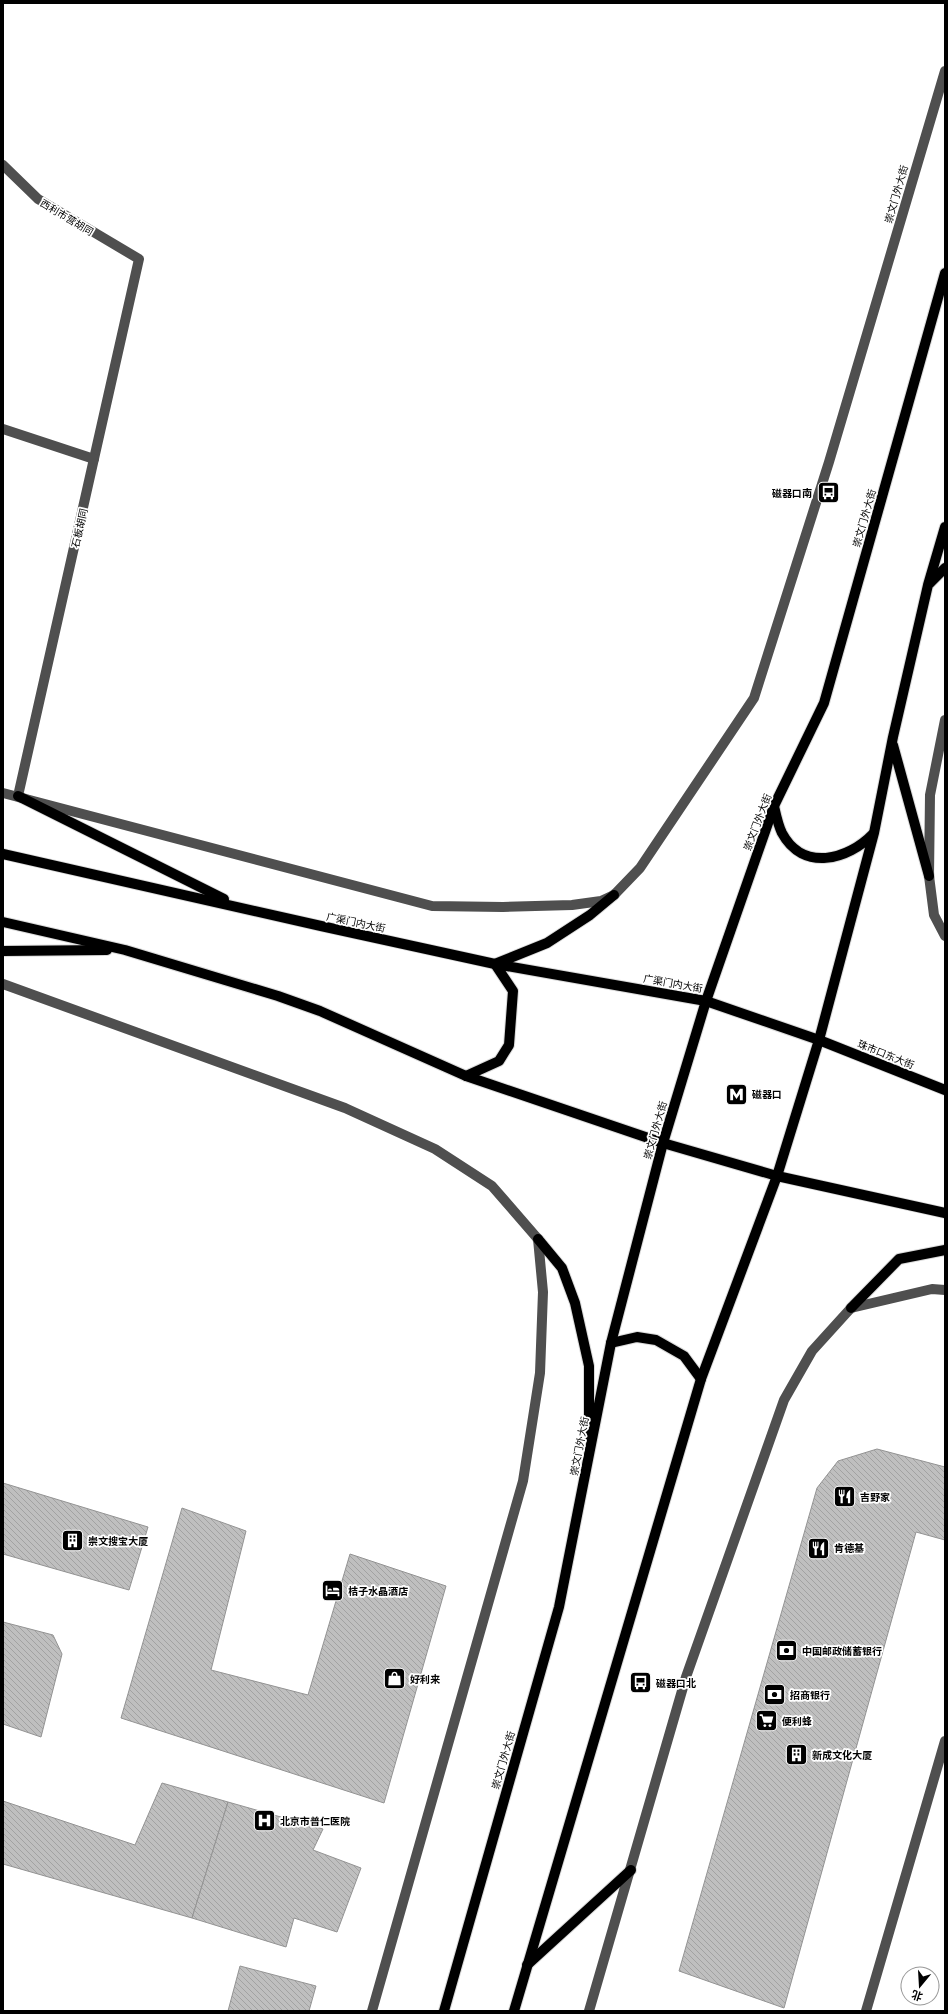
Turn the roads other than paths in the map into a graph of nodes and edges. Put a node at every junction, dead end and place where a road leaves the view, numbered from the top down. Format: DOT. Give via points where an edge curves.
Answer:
graph roads {
  1 [pos="945,71"];
  2 [pos="3,165"];
  3 [pos="139,259"];
  4 [pos="945,273"];
  5 [pos="3,429"];
  6 [pos="94,459"];
  7 [pos="945,527"];
  8 [pos="945,568"];
  9 [pos="928,585"];
  10 [pos="945,720"];
  11 [pos="893,742"];
  12 [pos="3,793"];
  13 [pos="18,796"];
  14 [pos="774,806"];
  15 [pos="874,833"];
  16 [pos="3,854"];
  17 [pos="929,876"];
  18 [pos="614,895"];
  19 [pos="238,907"];
  20 [pos="3,922"];
  21 [pos="945,936"];
  22 [pos="125,950"];
  23 [pos="3,951"];
  24 [pos="495,964"];
  25 [pos="3,984"];
  26 [pos="706,1001"];
  27 [pos="819,1040"];
  28 [pos="466,1076"];
  29 [pos="945,1090"];
  30 [pos="663,1143"];
  31 [pos="777,1176"];
  32 [pos="945,1212"];
  33 [pos="538,1239"];
  34 [pos="945,1250"];
  35 [pos="945,1290"];
  36 [pos="851,1308"];
  37 [pos="611,1343"];
  38 [pos="701,1379"];
  39 [pos="589,1458"];
  40 [pos="945,1741"];
  41 [pos="631,1870"];
  42 [pos="527,1965"];
  43 [pos="372,2011"];
  44 [pos="444,2011"];
  45 [pos="514,2011"];
  46 [pos="589,2011"];
  47 [pos="866,2011"];
  1 -- 18 [label="street, 崇文门外大街" via="829,462 754,698 640,868"];
  2 -- 3 [label="street, 西利市营胡同" via="38,199"];
  3 -- 6 [label="street, 石板胡同"];
  4 -- 14 [label="main road, 崇文门外大街" via="824,703"];
  5 -- 6 [label="street"];
  6 -- 13 [label="street, 石板胡同"];
  7 -- 9 [label="main road"];
  8 -- 9 [label="main road"];
  9 -- 11 [label="main road"];
  10 -- 17 [label="street" via="930,794"];
  11 -- 15 [label="main road"];
  11 -- 17 [label="main road"];
  12 -- 13 [label="street"];
  13 -- 18 [label="street" via="432,906 572,905 601,901"];
  13 -- 19 [label="main road"];
  14 -- 15 [label="main road" via="782,833 796,850 807,856 835,857 849,853"];
  14 -- 26 [label="main road, 崇文门外大街"];
  15 -- 27 [label="main road"];
  16 -- 19 [label="main road, 广渠门内大街"];
  17 -- 21 [label="street" via="934,915"];
  18 -- 24 [label="main road" via="590,915 547,943"];
  19 -- 24 [label="main road, 广渠门内大街"];
  20 -- 22 [label="main road"];
  22 -- 23 [label="main road"];
  22 -- 28 [label="main road" via="320,1010"];
  24 -- 26 [label="main road, 广渠门内大街"];
  24 -- 28 [label="main road" via="513,991 509,1045 499,1061"];
  25 -- 33 [label="street" via="345,1108 434,1149 492,1186"];
  26 -- 27 [label="main road, 广渠门内大街"];
  26 -- 30 [label="main road, 崇文门外大街"];
  27 -- 29 [label="main road, 珠市口东大街"];
  27 -- 31 [label="main road"];
  28 -- 30 [label="main road"];
  30 -- 31 [label="main road"];
  30 -- 37 [label="main road, 崇文门外大街"];
  31 -- 32 [label="main road"];
  31 -- 38 [label="main road"];
  33 -- 39 [label="main road" via="562,1268 575,1303 589,1366"];
  33 -- 43 [label="street" via="543,1292 540,1373 523,1481"];
  34 -- 36 [label="main road" via="899,1259"];
  35 -- 36 [label="street" via="932,1289"];
  36 -- 41 [label="street" via="812,1351 784,1400 686,1677"];
  37 -- 38 [label="main road" via="637,1337 656,1340 684,1356"];
  37 -- 39 [label="main road, 崇文门外大街"];
  38 -- 42 [label="main road"];
  39 -- 44 [label="main road, 崇文门外大街" via="559,1607"];
  40 -- 47 [label="street"];
  41 -- 42 [label="main road"];
  41 -- 46 [label="street"];
  42 -- 45 [label="main road"];
}
